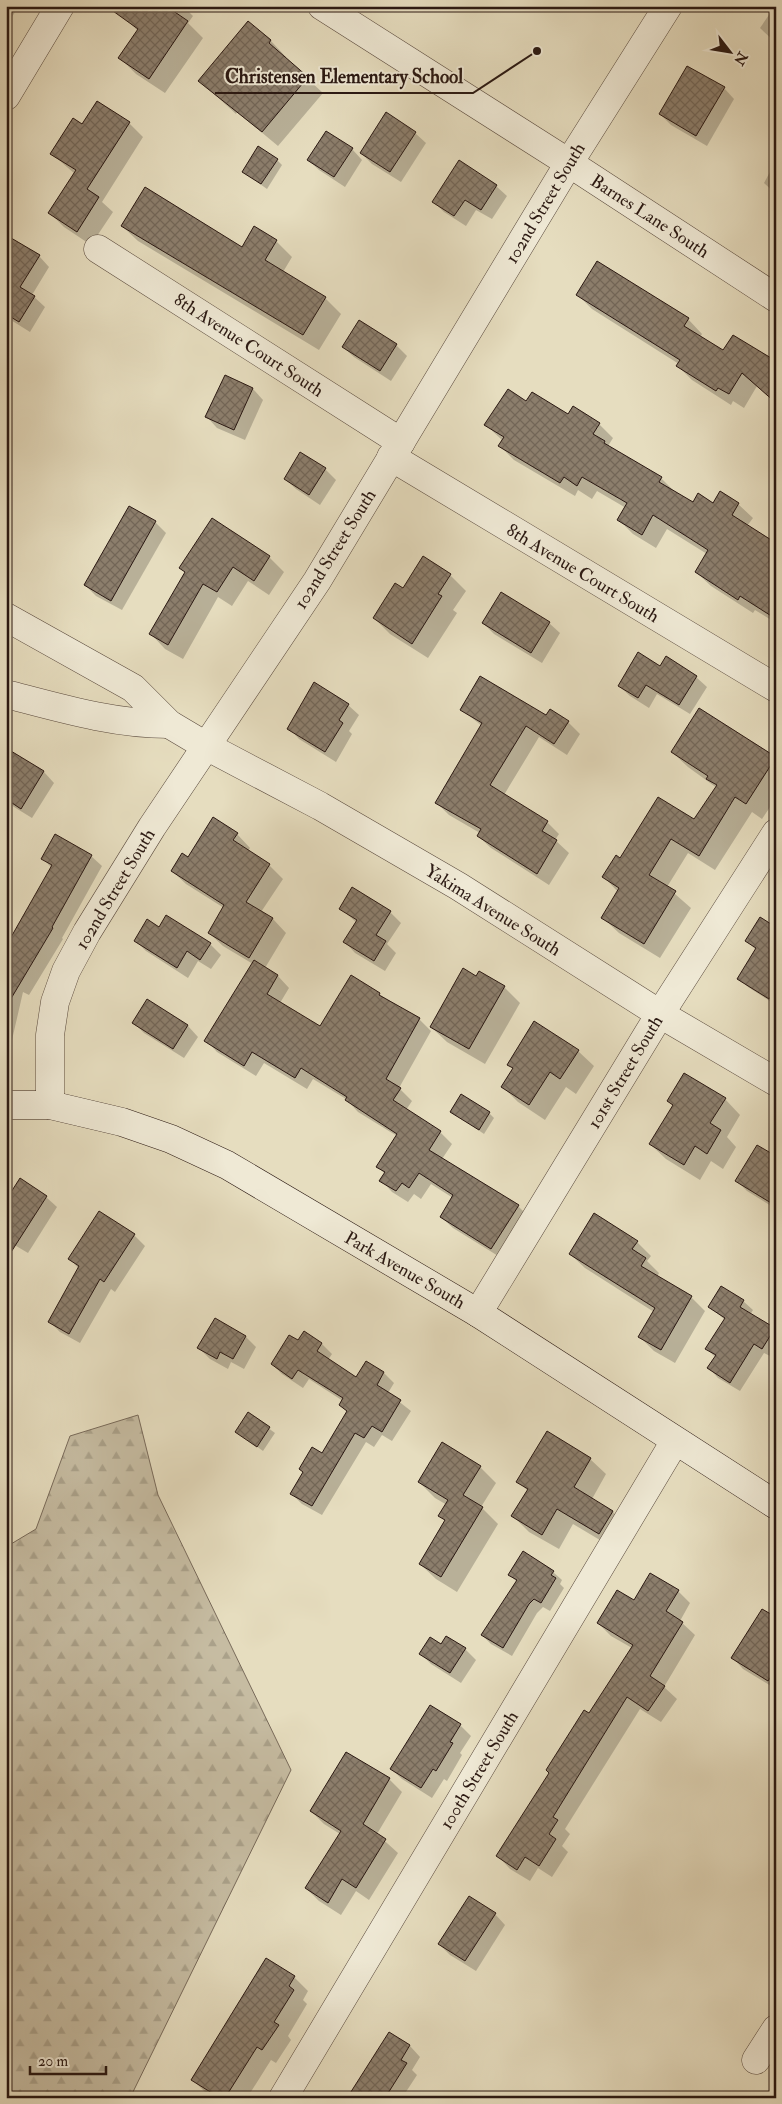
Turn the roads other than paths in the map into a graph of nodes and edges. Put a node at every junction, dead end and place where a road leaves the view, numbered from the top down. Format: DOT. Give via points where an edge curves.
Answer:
graph roads {
  1 [pos="60,6"];
  2 [pos="322,6"];
  3 [pos="668,6"];
  4 [pos="6,96"];
  5 [pos="569,163"];
  6 [pos="98,249"];
  7 [pos="776,298"];
  8 [pos="396,450"];
  9 [pos="6,618"];
  10 [pos="776,688"];
  11 [pos="6,694"];
  12 [pos="169,724"];
  13 [pos="206,746"];
  14 [pos="776,833"];
  15 [pos="660,1014"];
  16 [pos="776,1082"];
  17 [pos="6,1105"];
  18 [pos="50,1105"];
  19 [pos="478,1313"];
  20 [pos="675,1442"];
  21 [pos="776,1504"];
  22 [pos="776,2029"];
  23 [pos="756,2060"];
  24 [pos="283,2098"];
  1 -- 4 [label="street"];
  2 -- 5 [label="street, Barnes Lane South"];
  3 -- 5 [label="street, 102nd Street South"];
  5 -- 7 [label="street, Barnes Lane South"];
  5 -- 8 [label="street, 102nd Street South"];
  6 -- 8 [label="street, 8th Avenue Court South"];
  8 -- 10 [label="street, 8th Avenue Court South"];
  8 -- 13 [label="street, 102nd Street South" via="317,581"];
  9 -- 12 [label="street" via="133,688"];
  11 -- 12 [label="street" via="120,721"];
  12 -- 13 [label="street, Yakima Avenue South"];
  13 -- 15 [label="street, Yakima Avenue South" via="320,806 458,886"];
  13 -- 18 [label="street, 102nd Street South" via="118,879 66,971 54,1002 50,1035"];
  14 -- 15 [label="street, 101st Street South"];
  15 -- 16 [label="street, Yakima Avenue South"];
  15 -- 19 [label="street, 101st Street South"];
  17 -- 18 [label="street, Park Avenue South"];
  18 -- 19 [label="street, Park Avenue South" via="122,1122 194,1148"];
  19 -- 20 [label="street, Park Avenue South"];
  20 -- 21 [label="street, Park Avenue South"];
  20 -- 24 [label="street, 100th Street South"];
  22 -- 23 [label="street"];
}
